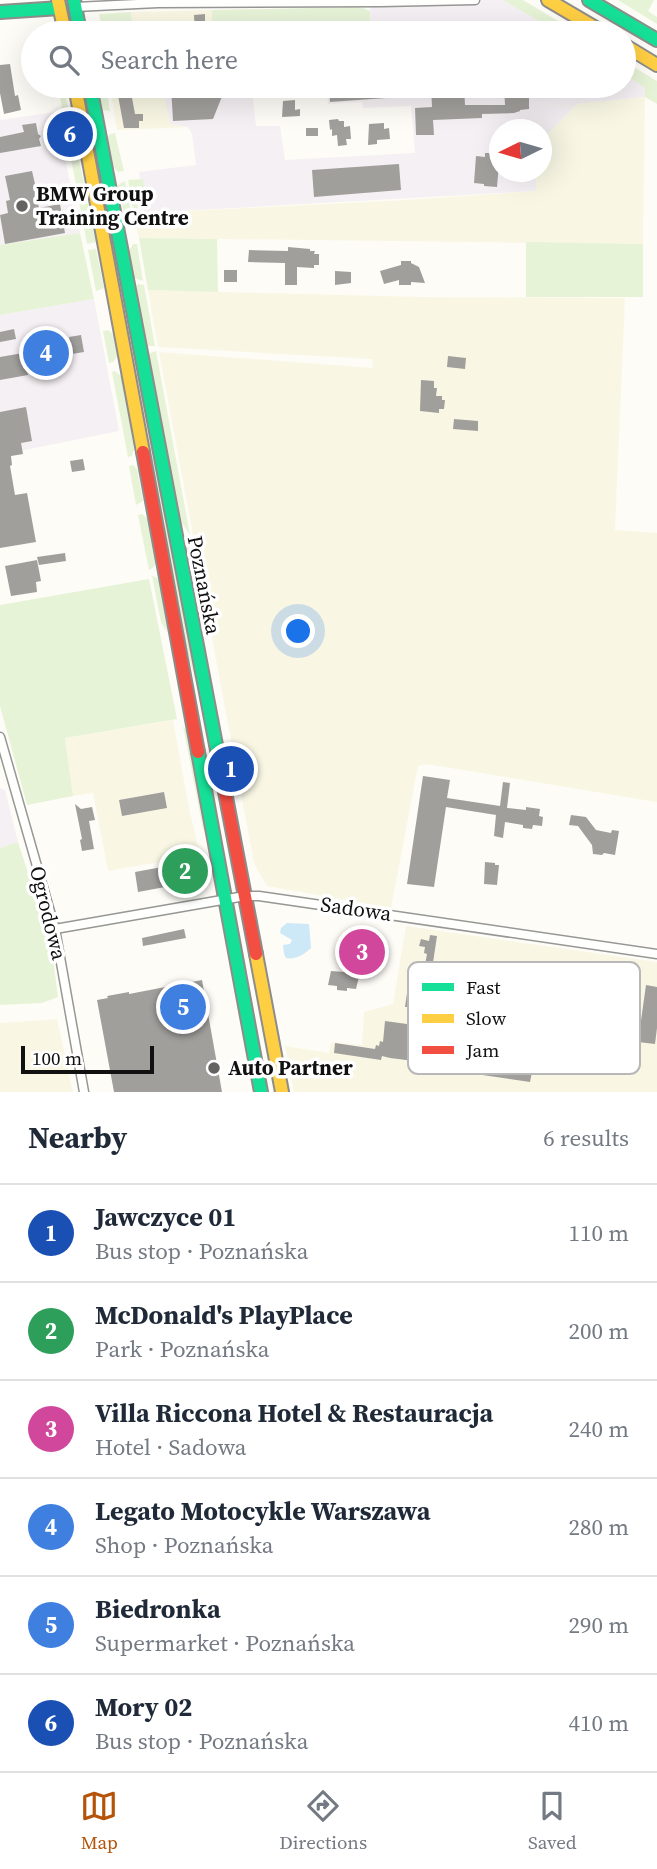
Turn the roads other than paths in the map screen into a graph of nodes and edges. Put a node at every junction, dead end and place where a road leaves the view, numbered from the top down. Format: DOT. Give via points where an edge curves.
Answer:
graph roads {
  1 [pos="475,0"];
  2 [pos="548,0"];
  3 [pos="589,0"];
  4 [pos="281,1"];
  5 [pos="59,4"];
  6 [pos="75,4"];
  7 [pos="0,12"];
  8 [pos="584,21"];
  9 [pos="625,21"];
  10 [pos="636,28"];
  11 [pos="657,40"];
  12 [pos="636,52"];
  13 [pos="657,65"];
  14 [pos="77,98"];
  15 [pos="92,98"];
  16 [pos="0,737"];
  17 [pos="10,776"];
  18 [pos="0,777"];
  19 [pos="245,896"];
  20 [pos="225,900"];
  21 [pos="55,929"];
  22 [pos="657,954"];
  23 [pos="84,1092"];
  24 [pos="261,1092"];
  25 [pos="282,1092"];
  1 -- 4 [label="street"];
  2 -- 8 [label="main road"];
  3 -- 9 [label="main road"];
  4 -- 6 [label="street"];
  5 -- 7 [label="main road"];
  10 -- 11 [label="main road"];
  12 -- 13 [label="main road"];
  14 -- 20 [label="main road, Poznańska"];
  15 -- 19 [label="main road, Poznańska"];
  16 -- 17 [label="street, Ogrodowa"];
  17 -- 18 [label="street"];
  17 -- 21 [label="street, Ogrodowa"];
  19 -- 20 [label="street, Sadowa"];
  19 -- 22 [label="street, Sadowa"];
  19 -- 25 [label="main road, Poznańska"];
  20 -- 21 [label="street, Sadowa"];
  20 -- 24 [label="main road, Poznańska"];
  21 -- 23 [label="street, Ogrodowa"];
}
